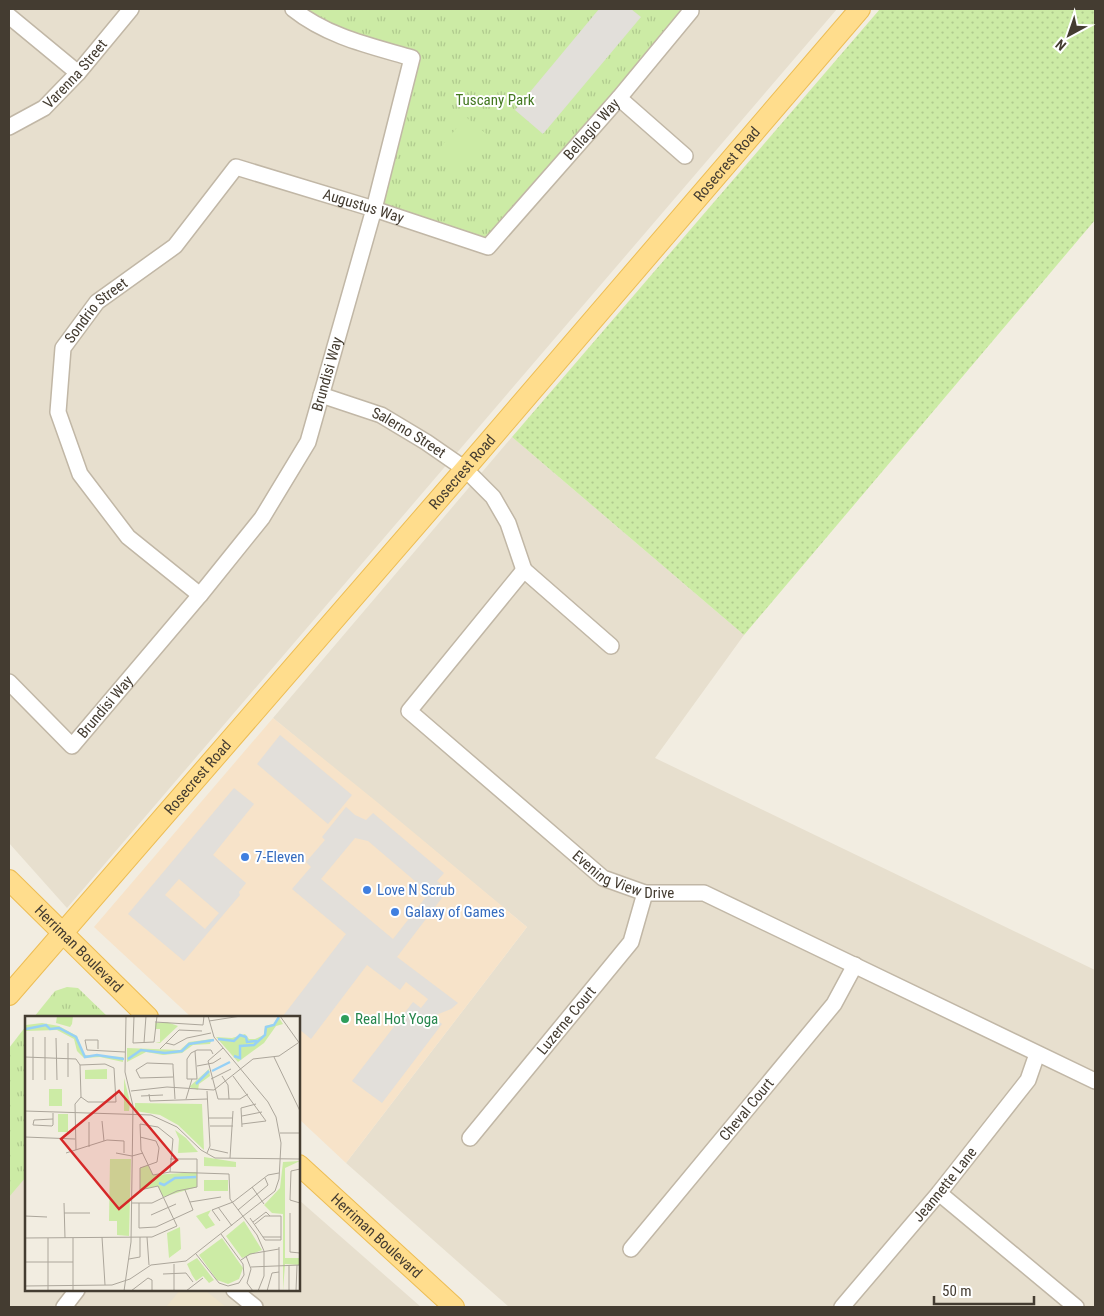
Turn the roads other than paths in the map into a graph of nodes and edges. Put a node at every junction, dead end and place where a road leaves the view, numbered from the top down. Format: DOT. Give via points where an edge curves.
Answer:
graph roads {
  1 [pos="131,9"];
  2 [pos="293,9"];
  3 [pos="689,9"];
  4 [pos="860,9"];
  5 [pos="9,16"];
  6 [pos="78,73"];
  7 [pos="619,98"];
  8 [pos="9,127"];
  9 [pos="685,156"];
  10 [pos="236,167"];
  11 [pos="374,209"];
  12 [pos="488,247"];
  13 [pos="321,395"];
  14 [pos="466,469"];
  15 [pos="524,570"];
  16 [pos="200,595"];
  17 [pos="611,646"];
  18 [pos="9,682"];
  19 [pos="9,880"];
  20 [pos="646,893"];
  21 [pos="62,932"];
  22 [pos="855,965"];
  23 [pos="9,995"];
  24 [pos="147,1016"];
  25 [pos="1037,1054"];
  26 [pos="1095,1081"];
  27 [pos="470,1138"];
  28 [pos="300,1166"];
  29 [pos="939,1193"];
  30 [pos="631,1249"];
  31 [pos="76,1291"];
  32 [pos="235,1291"];
  33 [pos="64,1307"];
  34 [pos="255,1307"];
  35 [pos="454,1307"];
  36 [pos="842,1307"];
  37 [pos="1076,1307"];
  1 -- 6 [label="street, Varenna Street"];
  2 -- 11 [label="street, Brundisi Way" via="340,37 412,58"];
  3 -- 7 [label="street, Bellagio Way" via="691,11"];
  4 -- 14 [label="main road, Rosecrest Road"];
  5 -- 6 [label="street"];
  6 -- 8 [label="street, Varenna Street" via="44,108"];
  7 -- 9 [label="street"];
  7 -- 12 [label="street, Bellagio Way"];
  10 -- 11 [label="street, Augustus Way"];
  10 -- 16 [label="street, Sondrio Street" via="175,246 97,302 63,348 62,357 58,412 80,474 128,537"];
  11 -- 12 [label="street, Augustus Way"];
  11 -- 13 [label="street, Brundisi Way"];
  13 -- 14 [label="street, Salerno Street" via="380,415"];
  13 -- 16 [label="street, Brundisi Way" via="308,442 262,518"];
  14 -- 15 [label="street, Salerno Street" via="493,497 508,523"];
  14 -- 21 [label="main road, Rosecrest Road"];
  15 -- 17 [label="street"];
  15 -- 20 [label="street, Evening View Drive" via="409,711 603,878"];
  16 -- 18 [label="street, Brundisi Way" via="72,746"];
  19 -- 21 [label="main road, Herriman Boulevard"];
  20 -- 22 [label="street, Evening View Drive" via="704,893"];
  20 -- 27 [label="street, Luzerne Court" via="630,942"];
  21 -- 23 [label="main road, Rosecrest Road"];
  21 -- 24 [label="main road, Herriman Boulevard"];
  22 -- 25 [label="street, Evening View Drive"];
  22 -- 30 [label="street, Cheval Court" via="834,1004"];
  25 -- 26 [label="street, Evening View Drive"];
  25 -- 29 [label="street, Jeannette Lane" via="1028,1080"];
  28 -- 35 [label="main road, Herriman Boulevard"];
  29 -- 36 [label="street, Jeannette Lane"];
  29 -- 37 [label="street"];
  31 -- 33 [label="street"];
  32 -- 34 [label="street"];
}
